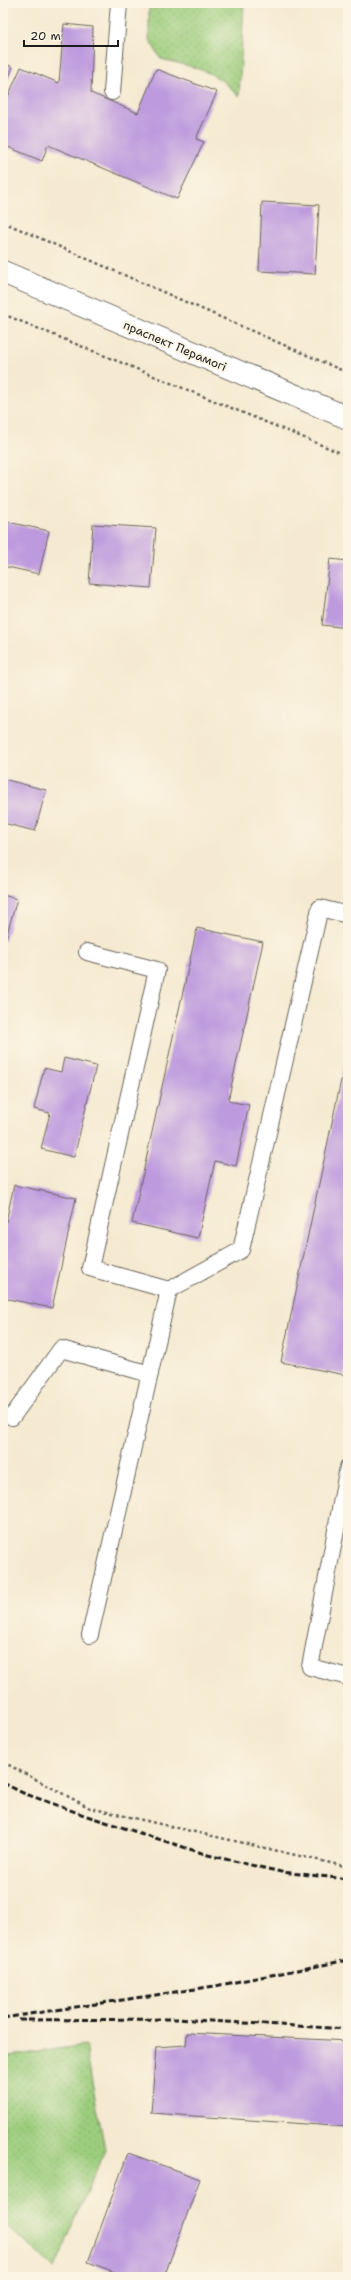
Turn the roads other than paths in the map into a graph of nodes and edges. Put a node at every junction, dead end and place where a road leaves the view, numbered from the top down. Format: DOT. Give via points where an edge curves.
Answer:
graph roads {
  1 [pos="120,3"];
  2 [pos="112,92"];
  3 [pos="3,272"];
  4 [pos="348,418"];
  5 [pos="348,914"];
  6 [pos="87,952"];
  7 [pos="169,1290"];
  8 [pos="150,1374"];
  9 [pos="12,1417"];
  10 [pos="348,1467"];
  11 [pos="90,1635"];
  12 [pos="348,1677"];
  1 -- 2 [label="lane"];
  3 -- 4 [label="main road, праспект Перамогі"];
  5 -- 7 [label="lane" via="320,908 240,1250"];
  6 -- 7 [label="lane" via="157,970 90,1268"];
  7 -- 8 [label="lane"];
  8 -- 9 [label="lane" via="61,1348"];
  8 -- 11 [label="lane"];
  10 -- 12 [label="lane" via="310,1667"];
}
